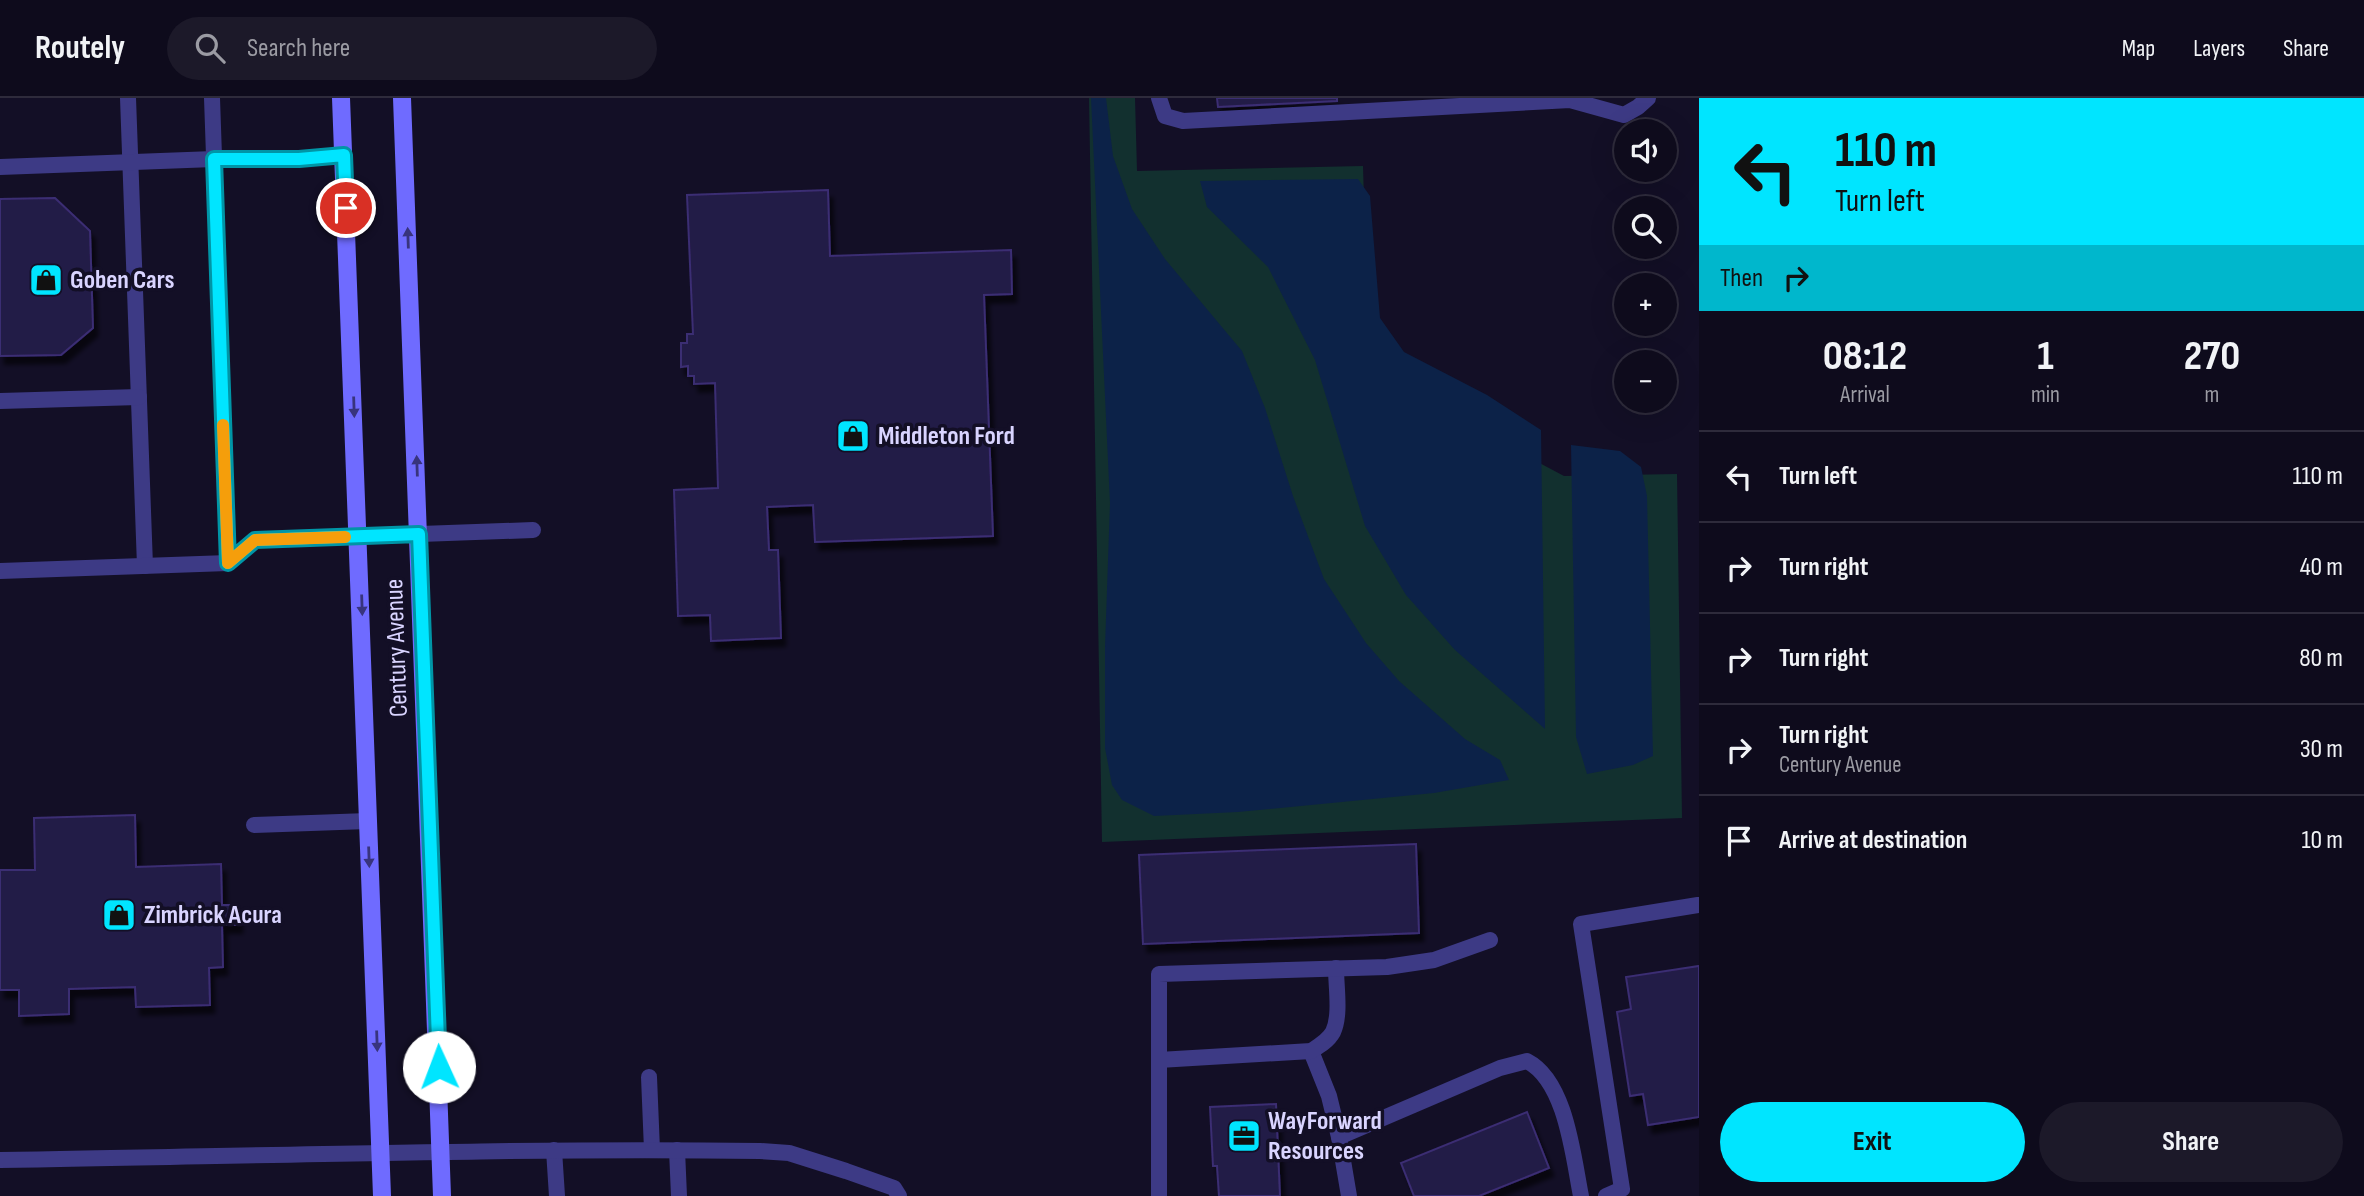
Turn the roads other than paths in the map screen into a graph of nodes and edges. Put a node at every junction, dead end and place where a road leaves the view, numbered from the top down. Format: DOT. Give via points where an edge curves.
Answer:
graph roads {
  1 [pos="128,98"];
  2 [pos="212,98"];
  3 [pos="341,98"];
  4 [pos="402,98"];
  5 [pos="1159,98"];
  6 [pos="1648,98"];
  7 [pos="344,155"];
  8 [pos="214,159"];
  9 [pos="130,162"];
  10 [pos="0,167"];
  11 [pos="139,397"];
  12 [pos="0,401"];
  13 [pos="533,530"];
  14 [pos="419,534"];
  15 [pos="359,537"];
  16 [pos="228,563"];
  17 [pos="145,566"];
  18 [pos="0,571"];
  19 [pos="368,821"];
  20 [pos="254,825"];
  21 [pos="1698,905"];
  22 [pos="1490,940"];
  23 [pos="1336,968"];
  24 [pos="1311,1051"];
  25 [pos="1159,1060"];
  26 [pos="649,1077"];
  27 [pos="1339,1137"];
  28 [pos="554,1150"];
  29 [pos="652,1150"];
  30 [pos="677,1150"];
  31 [pos="381,1151"];
  32 [pos="442,1151"];
  33 [pos="0,1160"];
  34 [pos="382,1196"];
  35 [pos="442,1196"];
  36 [pos="556,1196"];
  37 [pos="679,1196"];
  38 [pos="899,1196"];
  39 [pos="1159,1196"];
  40 [pos="1349,1196"];
  41 [pos="1581,1196"];
  42 [pos="1606,1196"];
  1 -- 9 [label="lane"];
  2 -- 8 [label="lane"];
  3 -- 7 [label="main road, Century Avenue"];
  14 -- 4 [label="main road, Century Avenue, one-way"];
  5 -- 6 [label="lane" via="1165,116 1183,121 1570,100 1624,115"];
  7 -- 8 [label="lane"];
  7 -- 15 [label="main road, Century Avenue, one-way"];
  8 -- 9 [label="lane"];
  8 -- 16 [label="lane"];
  9 -- 10 [label="lane"];
  9 -- 11 [label="lane"];
  11 -- 12 [label="lane"];
  11 -- 17 [label="lane"];
  13 -- 14 [label="lane"];
  14 -- 15 [label="lane"];
  14 -- 32 [label="main road, Century Avenue"];
  15 -- 16 [label="lane" via="255,540"];
  15 -- 19 [label="main road, Century Avenue, one-way"];
  16 -- 17 [label="lane"];
  17 -- 18 [label="lane"];
  19 -- 20 [label="lane"];
  19 -- 31 [label="main road, Century Avenue, one-way"];
  21 -- 42 [label="lane" via="1581,924 1622,1189"];
  22 -- 23 [label="lane" via="1434,960"];
  23 -- 24 [label="lane" via="1333,1032"];
  23 -- 25 [label="lane" via="1159,974"];
  24 -- 25 [label="lane"];
  24 -- 27 [label="lane"];
  25 -- 39 [label="lane"];
  26 -- 29 [label="lane"];
  27 -- 40 [label="lane"];
  27 -- 41 [label="lane" via="1500,1068 1527,1061 1537,1066 1554,1088"];
  28 -- 29 [label="lane"];
  28 -- 32 [label="lane"];
  28 -- 36 [label="lane"];
  29 -- 30 [label="lane"];
  30 -- 37 [label="lane"];
  30 -- 38 [label="lane" via="789,1153 894,1188"];
  31 -- 32 [label="lane"];
  31 -- 33 [label="lane"];
  31 -- 34 [label="main road, Century Avenue"];
  32 -- 35 [label="main road, Century Avenue"];
}
